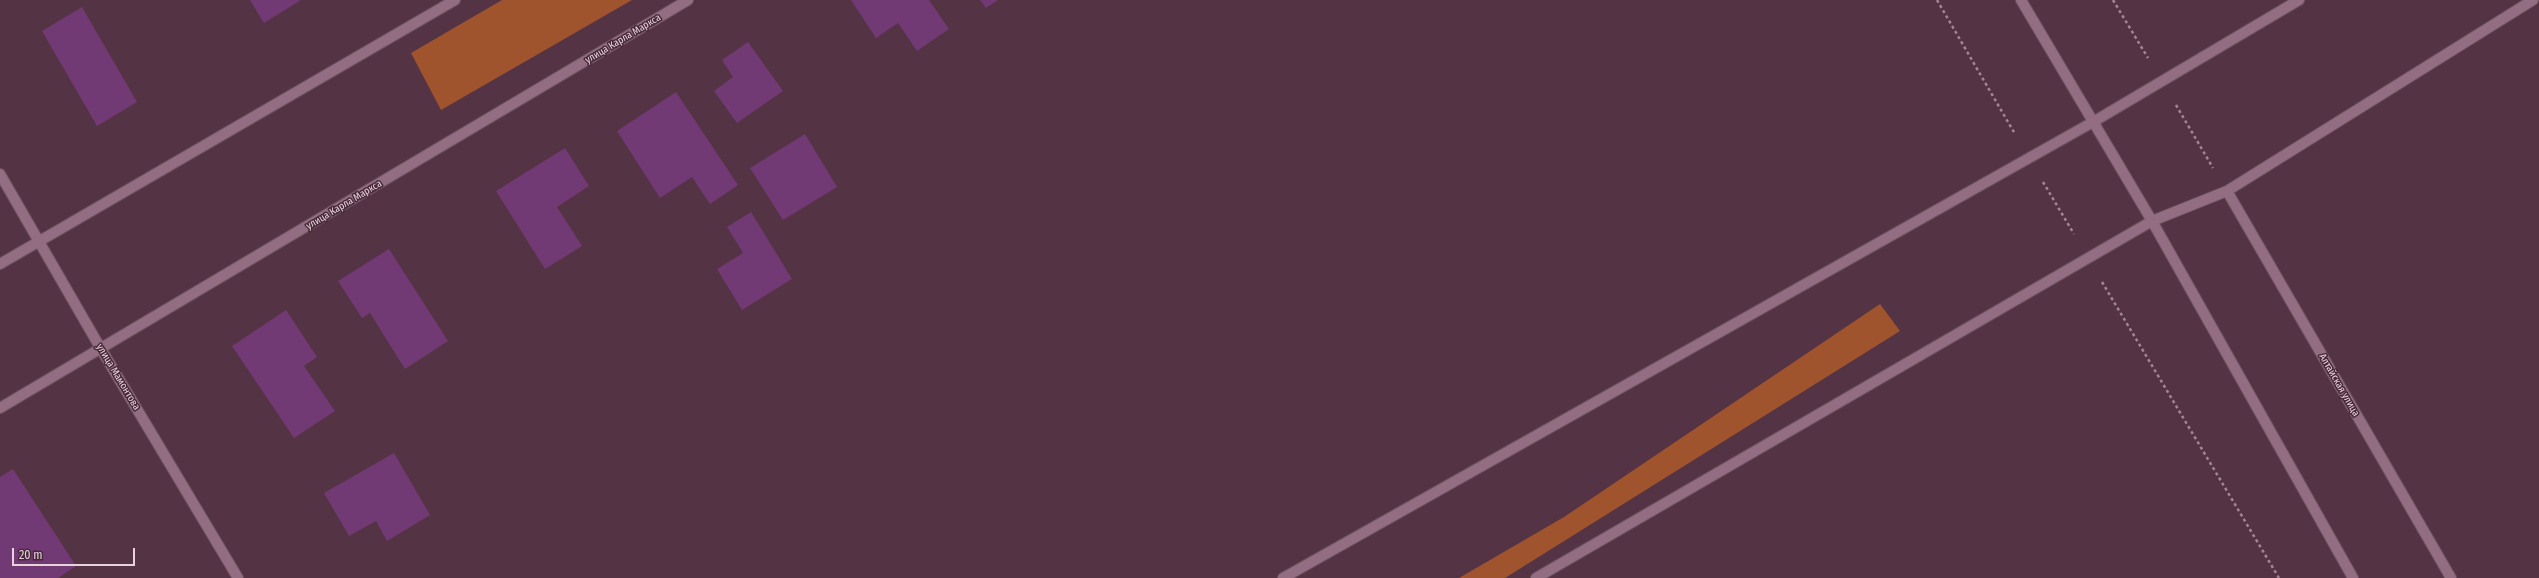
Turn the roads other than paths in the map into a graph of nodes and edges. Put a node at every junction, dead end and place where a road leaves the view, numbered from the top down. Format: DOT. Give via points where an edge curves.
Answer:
graph roads {
  1 [pos="455,0"];
  2 [pos="688,0"];
  3 [pos="2020,0"];
  4 [pos="2299,0"];
  5 [pos="2533,0"];
  6 [pos="2093,122"];
  7 [pos="0,174"];
  8 [pos="2227,191"];
  9 [pos="2152,221"];
  10 [pos="40,241"];
  11 [pos="0,264"];
  12 [pos="101,349"];
  13 [pos="0,408"];
  14 [pos="238,578"];
  15 [pos="1283,578"];
  16 [pos="1536,578"];
  17 [pos="2353,578"];
  18 [pos="2451,578"];
  1 -- 10 [label="street"];
  2 -- 12 [label="street, улица Карла Маркса"];
  3 -- 6 [label="street"];
  4 -- 6 [label="street"];
  5 -- 8 [label="street"];
  6 -- 9 [label="street"];
  6 -- 15 [label="street"];
  7 -- 10 [label="street, улица Мамонтова"];
  8 -- 9 [label="street"];
  8 -- 18 [label="street, Алтайская улица"];
  9 -- 16 [label="street"];
  9 -- 17 [label="street"];
  10 -- 11 [label="street"];
  10 -- 12 [label="street, улица Мамонтова"];
  12 -- 13 [label="street, улица Карла Маркса"];
  12 -- 14 [label="street, улица Мамонтова"];
}
